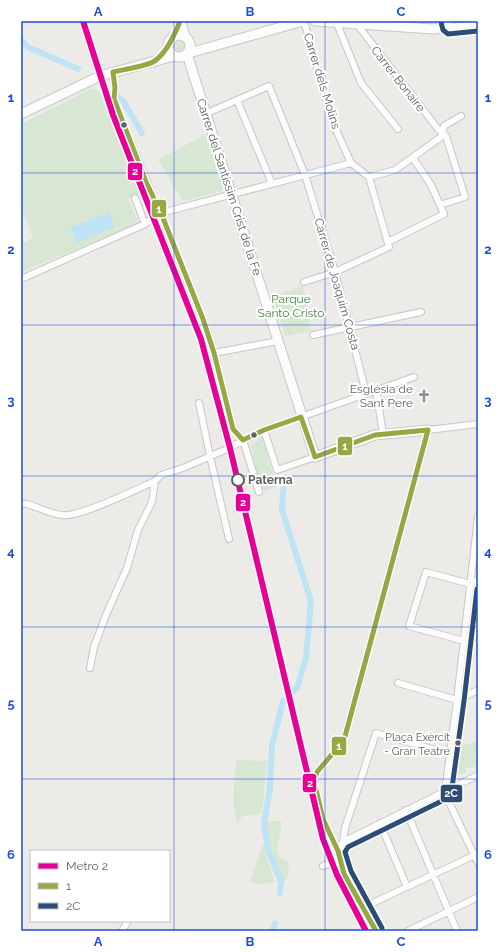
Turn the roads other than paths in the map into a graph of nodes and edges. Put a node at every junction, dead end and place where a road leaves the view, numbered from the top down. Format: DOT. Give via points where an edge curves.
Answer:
graph roads {
  1 [pos="181,21"];
  2 [pos="303,21"];
  3 [pos="315,21"];
  4 [pos="336,21"];
  5 [pos="356,22"];
  6 [pos="469,23"];
  7 [pos="402,24"];
  8 [pos="449,24"];
  9 [pos="478,24"];
  10 [pos="174,36"];
  11 [pos="168,47"];
  12 [pos="188,47"];
  13 [pos="174,56"];
  14 [pos="153,62"];
  15 [pos="113,72"];
  16 [pos="237,100"];
  17 [pos="21,114"];
  18 [pos="205,114"];
  19 [pos="461,116"];
  20 [pos="398,129"];
  21 [pos="442,133"];
  22 [pos="413,158"];
  23 [pos="351,163"];
  24 [pos="305,175"];
  25 [pos="369,177"];
  26 [pos="272,184"];
  27 [pos="231,194"];
  28 [pos="135,198"];
  29 [pos="440,205"];
  30 [pos="161,214"];
  31 [pos="145,224"];
  32 [pos="388,245"];
  33 [pos="335,272"];
  34 [pos="21,279"];
  35 [pos="304,282"];
  36 [pos="421,312"];
  37 [pos="349,328"];
  38 [pos="313,335"];
  39 [pos="278,341"];
  40 [pos="214,353"];
  41 [pos="414,377"];
  42 [pos="376,389"];
  43 [pos="366,393"];
  44 [pos="199,403"];
  45 [pos="301,417"];
  46 [pos="478,424"];
  47 [pos="264,430"];
  48 [pos="428,430"];
  49 [pos="383,434"];
  50 [pos="243,440"];
  51 [pos="210,456"];
  52 [pos="315,457"];
  53 [pos="155,481"];
  54 [pos="259,492"];
  55 [pos="21,504"];
  56 [pos="478,517"];
  57 [pos="230,539"];
  58 [pos="473,556"];
  59 [pos="478,564"];
  60 [pos="478,580"];
  61 [pos="470,584"];
  62 [pos="478,635"];
  63 [pos="464,641"];
  64 [pos="90,668"];
  65 [pos="398,683"];
  66 [pos="478,690"];
  67 [pos="457,700"];
  68 [pos="450,754"];
  69 [pos="478,775"];
  70 [pos="445,792"];
  71 [pos="406,810"];
  72 [pos="380,823"];
  73 [pos="330,832"];
  74 [pos="343,842"];
  75 [pos="338,850"];
  76 [pos="476,855"];
  77 [pos="339,859"];
  78 [pos="478,863"];
  79 [pos="324,866"];
  80 [pos="434,875"];
  81 [pos="407,887"];
  82 [pos="478,897"];
  83 [pos="362,908"];
  84 [pos="449,911"];
  85 [pos="127,922"];
  86 [pos="122,931"];
  87 [pos="376,931"];
  88 [pos="408,931"];
  89 [pos="457,931"];
  1 -- 10 [label="street, Carrer del Santíssim Crist de la Fe"];
  1 -- 12 [label="street, Carrer del Santíssim Crist de la Fe"];
  2 -- 12 [label="street" via="205,48"];
  2 -- 23 [label="street, Carrer dels Molins" via="332,123"];
  3 -- 4 [label="street"];
  4 -- 5 [label="street"];
  4 -- 20 [label="street" via="361,83"];
  5 -- 7 [label="street"];
  5 -- 21 [label="street, Carrer Bonaire"];
  6 -- 8 [label="street"];
  6 -- 9 [label="street"];
  7 -- 8 [label="street" via="433,29"];
  10 -- 11 [label="street"];
  10 -- 12 [label="street" via="181,35"];
  11 -- 13 [label="street"];
  11 -- 14 [label="street"];
  12 -- 13 [label="street" via="180,57"];
  12 -- 18 [label="street, Carrer del Santíssim Crist de la Fe"];
  13 -- 14 [label="street"];
  14 -- 15 [label="street"];
  15 -- 17 [label="street"];
  15 -- 30 [label="street" via="116,106"];
  16 -- 18 [label="street"];
  16 -- 24 [label="street, Carrer de Joaquim Costa" via="269,86"];
  16 -- 26 [label="street"];
  18 -- 27 [label="street, Carrer del Santíssim Crist de la Fe"];
  19 -- 21 [label="street" via="444,126"];
  21 -- 22 [label="street"];
  21 -- 29 [label="street, Carrer Bonaire" via="446,136 465,197"];
  22 -- 25 [label="street" via="395,170"];
  22 -- 29 [label="street"];
  23 -- 24 [label="street"];
  23 -- 25 [label="street"];
  24 -- 26 [label="street"];
  24 -- 33 [label="street, Carrer de Joaquim Costa"];
  25 -- 32 [label="street"];
  26 -- 27 [label="street"];
  27 -- 30 [label="street"];
  27 -- 39 [label="street, Carrer del Santíssim Crist de la Fe"];
  28 -- 31 [label="street"];
  29 -- 32 [label="street" via="444,214"];
  30 -- 31 [label="street"];
  30 -- 40 [label="street"];
  31 -- 34 [label="street"];
  32 -- 33 [label="street"];
  33 -- 35 [label="street"];
  33 -- 37 [label="street, Carrer de Joaquim Costa"];
  36 -- 37 [label="street"];
  37 -- 38 [label="street"];
  37 -- 43 [label="street, Carrer de Joaquim Costa"];
  39 -- 40 [label="street"];
  39 -- 45 [label="street, Carrer del Santíssim Crist de la Fe"];
  40 -- 50 [label="street" via="233,429"];
  41 -- 42 [label="street"];
  42 -- 43 [label="street"];
  42 -- 49 [label="street"];
  43 -- 45 [label="street"];
  44 -- 51 [label="street"];
  45 -- 47 [label="street"];
  45 -- 52 [label="street, Carrer del Santíssim Crist de la Fe"];
  46 -- 48 [label="street"];
  47 -- 50 [label="street"];
  47 -- 52 [label="street" via="276,470"];
  48 -- 49 [label="street"];
  48 -- 73 [label="street" via="344,740 317,772 314,782 323,820"];
  49 -- 52 [label="street"];
  50 -- 51 [label="street" via="227,450"];
  50 -- 54 [label="street"];
  51 -- 53 [label="street" via="161,475"];
  51 -- 57 [label="street"];
  53 -- 55 [label="street" via="72,515 62,516"];
  53 -- 64 [label="street" via="152,502 138,530 127,568 94,647"];
  56 -- 58 [label="street"];
  58 -- 59 [label="street"];
  58 -- 61 [label="street"];
  60 -- 61 [label="street"];
  61 -- 63 [label="street"];
  61 -- 63 [label="street" via="426,572 409,626"];
  62 -- 63 [label="street"];
  63 -- 67 [label="street"];
  65 -- 67 [label="street"];
  66 -- 67 [label="street"];
  67 -- 68 [label="street"];
  68 -- 70 [label="street"];
  68 -- 74 [label="street" via="376,733 345,828"];
  69 -- 70 [label="street"];
  70 -- 71 [label="street"];
  70 -- 76 [label="street"];
  71 -- 72 [label="street"];
  71 -- 80 [label="street"];
  72 -- 74 [label="street"];
  72 -- 81 [label="street"];
  73 -- 74 [label="street"];
  73 -- 75 [label="street"];
  74 -- 75 [label="street"];
  75 -- 77 [label="street"];
  76 -- 78 [label="street"];
  76 -- 80 [label="street"];
  77 -- 79 [label="street"];
  77 -- 83 [label="street"];
  80 -- 81 [label="street"];
  80 -- 84 [label="street"];
  81 -- 83 [label="street"];
  82 -- 84 [label="street"];
  83 -- 87 [label="street"];
  84 -- 88 [label="street"];
  84 -- 89 [label="street"];
  85 -- 86 [label="street"];
}
